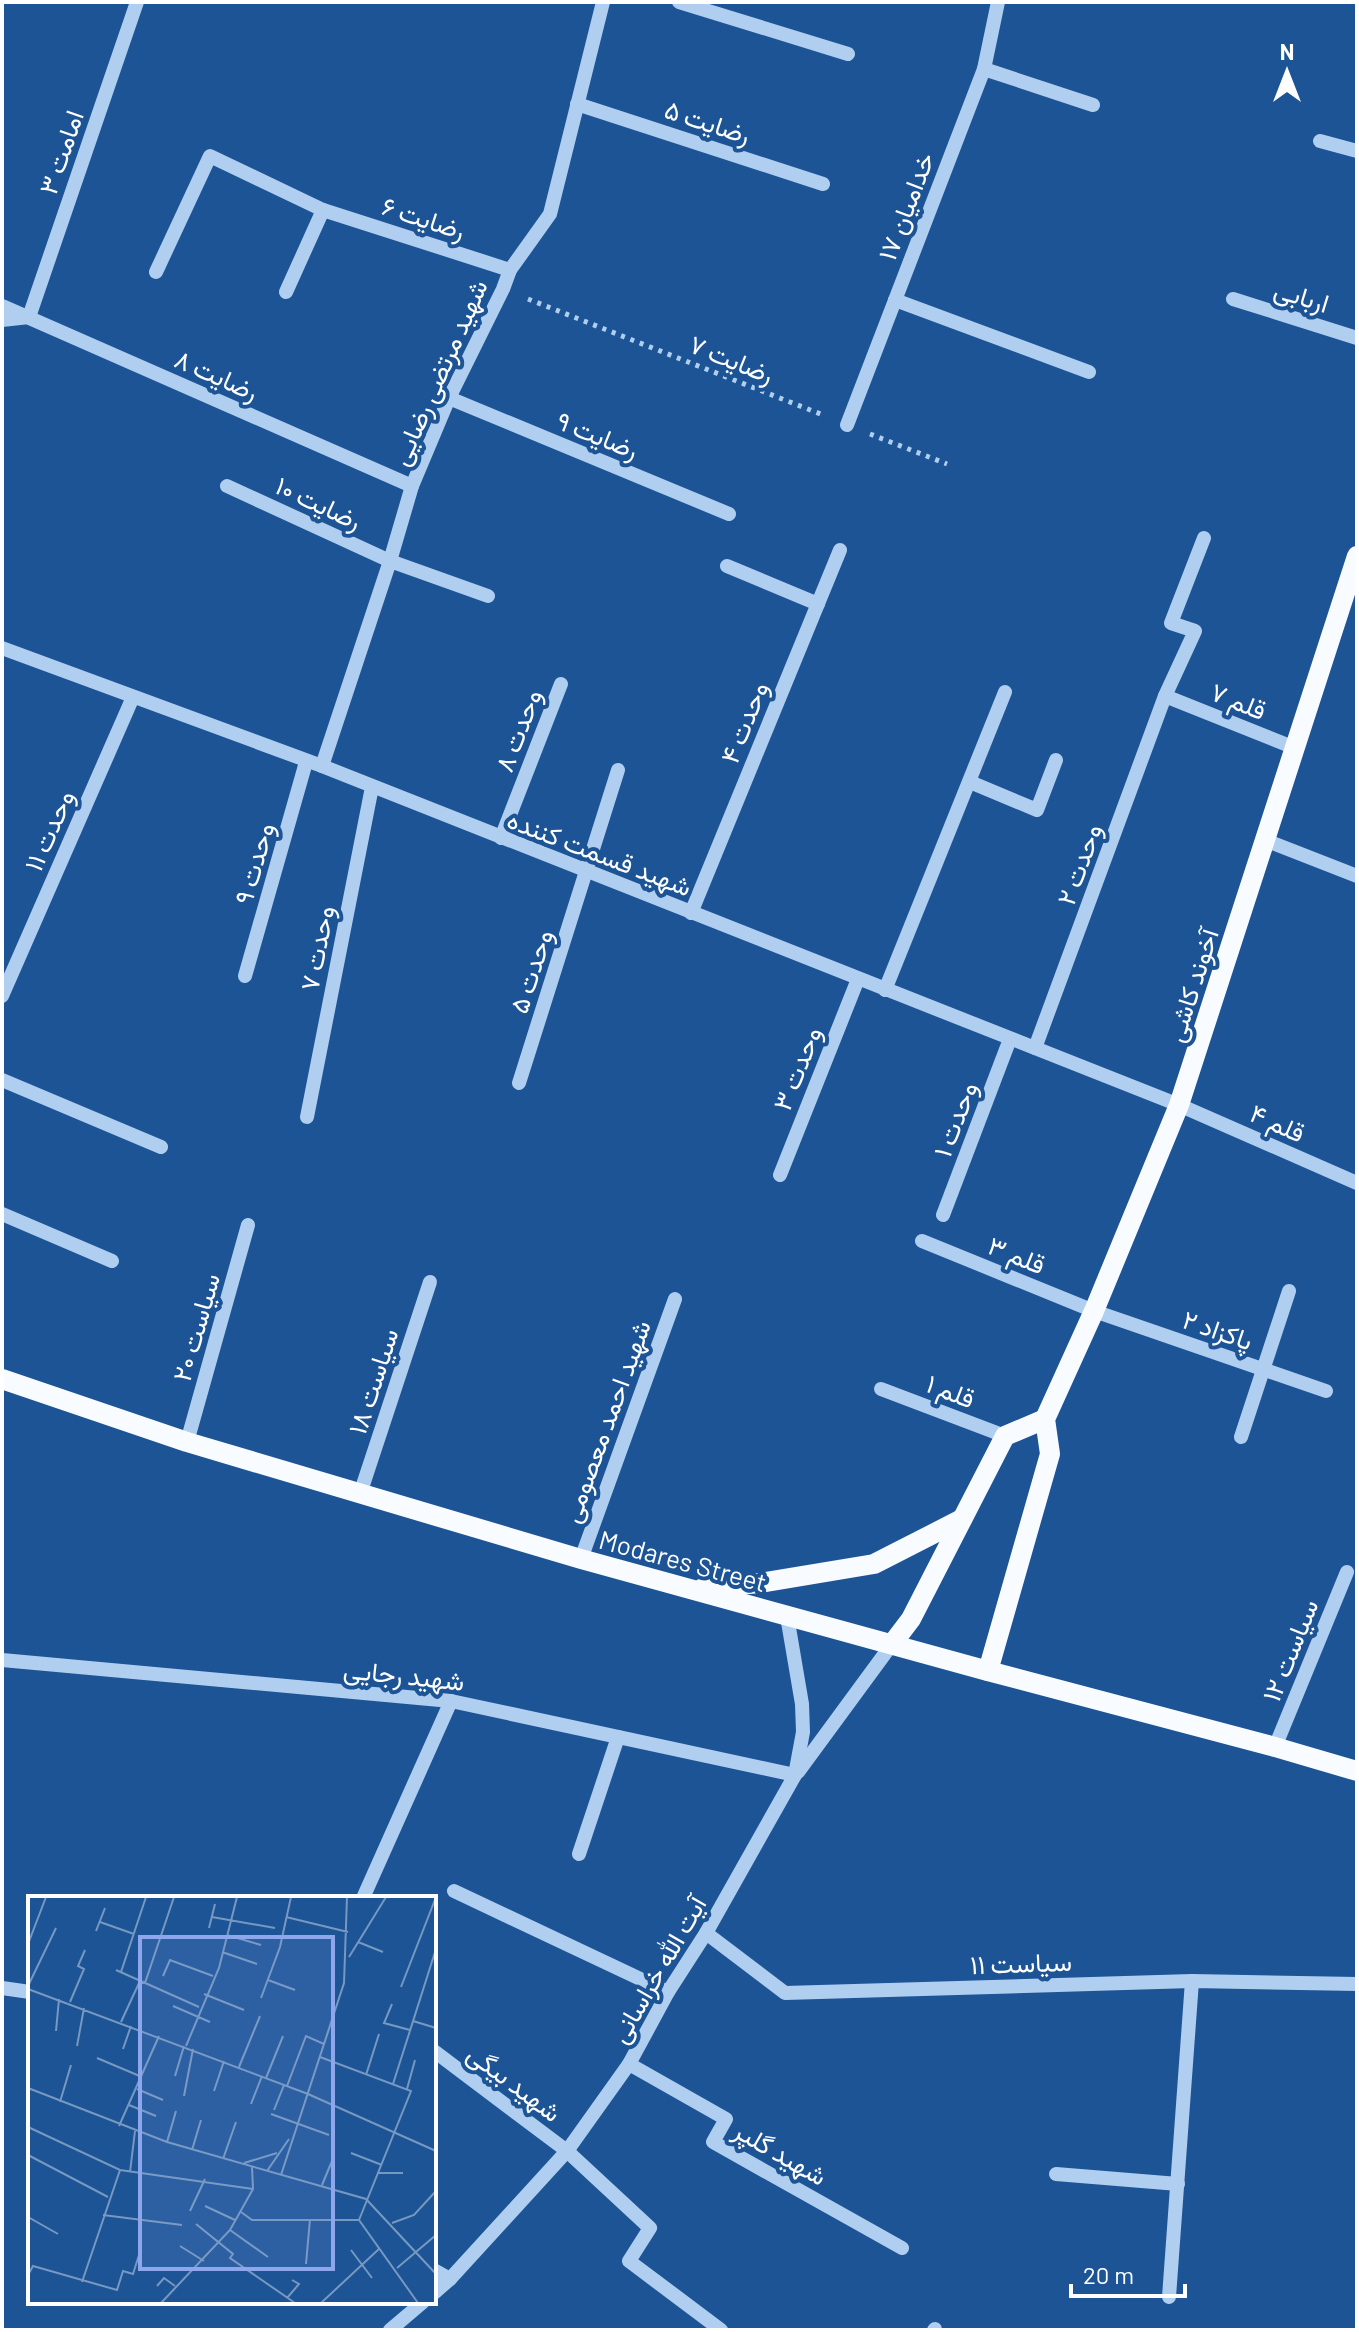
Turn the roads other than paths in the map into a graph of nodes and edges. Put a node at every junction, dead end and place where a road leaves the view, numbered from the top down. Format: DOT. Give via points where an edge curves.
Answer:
graph roads {
  1 [pos="137,2"];
  2 [pos="603,2"];
  3 [pos="679,2"];
  4 [pos="998,2"];
  5 [pos="848,54"];
  6 [pos="984,69"];
  7 [pos="577,104"];
  8 [pos="1093,105"];
  9 [pos="1320,141"];
  10 [pos="1357,151"];
  11 [pos="823,184"];
  12 [pos="323,210"];
  13 [pos="510,270"];
  14 [pos="156,272"];
  15 [pos="286,292"];
  16 [pos="1233,299"];
  17 [pos="895,300"];
  18 [pos="2,306"];
  19 [pos="29,317"];
  20 [pos="2,320"];
  21 [pos="1357,338"];
  22 [pos="1089,372"];
  23 [pos="449,398"];
  24 [pos="847,425"];
  25 [pos="227,486"];
  26 [pos="412,486"];
  27 [pos="729,514"];
  28 [pos="1204,538"];
  29 [pos="840,550"];
  30 [pos="1357,556"];
  31 [pos="390,561"];
  32 [pos="727,566"];
  33 [pos="488,596"];
  34 [pos="818,604"];
  35 [pos="1350,605"];
  36 [pos="2,648"];
  37 [pos="561,684"];
  38 [pos="1005,692"];
  39 [pos="1165,696"];
  40 [pos="133,697"];
  41 [pos="1295,748"];
  42 [pos="1056,760"];
  43 [pos="306,762"];
  44 [pos="322,766"];
  45 [pos="618,770"];
  46 [pos="970,782"];
  47 [pos="372,787"];
  48 [pos="501,838"];
  49 [pos="1265,840"];
  50 [pos="586,872"];
  51 [pos="1357,876"];
  52 [pos="691,913"];
  53 [pos="245,976"];
  54 [pos="858,979"];
  55 [pos="4,986"];
  56 [pos="885,990"];
  57 [pos="1010,1039"];
  58 [pos="1035,1048"];
  59 [pos="2,1080"];
  60 [pos="519,1083"];
  61 [pos="1179,1105"];
  62 [pos="307,1117"];
  63 [pos="161,1147"];
  64 [pos="780,1175"];
  65 [pos="1357,1183"];
  66 [pos="2,1214"];
  67 [pos="943,1215"];
  68 [pos="248,1225"];
  69 [pos="922,1241"];
  70 [pos="112,1261"];
  71 [pos="430,1282"];
  72 [pos="1289,1291"];
  73 [pos="675,1299"];
  74 [pos="1094,1311"];
  75 [pos="1263,1370"];
  76 [pos="2,1379"];
  77 [pos="881,1389"];
  78 [pos="1326,1391"];
  79 [pos="1045,1419"];
  80 [pos="1005,1436"];
  81 [pos="1241,1437"];
  82 [pos="187,1442"];
  83 [pos="360,1494"];
  84 [pos="962,1519"];
  85 [pos="581,1559"];
  86 [pos="1347,1572"];
  87 [pos="691,1590"];
  88 [pos="787,1616"];
  89 [pos="892,1644"];
  90 [pos="2,1660"];
  91 [pos="988,1671"];
  92 [pos="451,1701"];
  93 [pos="618,1737"];
  94 [pos="1275,1747"];
  95 [pos="1357,1771"];
  96 [pos="795,1775"];
  97 [pos="579,1854"];
  98 [pos="454,1891"];
  99 [pos="364,1896"];
  100 [pos="706,1933"];
  101 [pos="1192,1981"];
  102 [pos="1357,1984"];
  103 [pos="2,1988"];
  104 [pos="28,1992"];
  105 [pos="668,1992"];
  106 [pos="436,2053"];
  107 [pos="629,2064"];
  108 [pos="567,2151"];
  109 [pos="1056,2174"];
  110 [pos="1178,2184"];
  111 [pos="902,2248"];
  112 [pos="436,2271"];
  113 [pos="450,2279"];
  114 [pos="436,2291"];
  115 [pos="1169,2297"];
  116 [pos="421,2304"];
  117 [pos="390,2330"];
  118 [pos="721,2330"];
  1 -- 19 [label="street, امامت ۳"];
  2 -- 7 [label="street, شهید مرتضی رضایی"];
  3 -- 5 [label="street"];
  4 -- 6 [label="street, خدامیان ۱۷"];
  6 -- 8 [label="street"];
  6 -- 17 [label="street, خدامیان ۱۷"];
  7 -- 11 [label="street, رضایت ۵"];
  7 -- 13 [label="street, شهید مرتضی رضایی" via="550,214"];
  9 -- 10 [label="street"];
  12 -- 13 [label="street, رضایت ۶"];
  12 -- 14 [label="street, رضایت ۶" via="210,156"];
  12 -- 15 [label="street"];
  13 -- 23 [label="street, شهید مرتضی رضایی"];
  16 -- 21 [label="street, اربابی"];
  17 -- 22 [label="street"];
  17 -- 24 [label="street, خدامیان ۱۷"];
  18 -- 19 [label="street, رضایت ۸"];
  19 -- 20 [label="street"];
  19 -- 26 [label="street, رضایت ۸"];
  23 -- 26 [label="street, شهید مرتضی رضایی"];
  23 -- 27 [label="street, رضایت ۹"];
  25 -- 31 [label="street, رضایت ۱۰"];
  26 -- 31 [label="street, شهید مرتضی رضایی"];
  28 -- 39 [label="street, وحدت ۲" via="1171,623 1195,631"];
  29 -- 34 [label="street, وحدت ۴"];
  30 -- 35 [label="main road, آخوند کاشی"];
  31 -- 33 [label="street, رضایت ۱۰"];
  31 -- 44 [label="street, شهید مرتضی رضایی"];
  32 -- 34 [label="street"];
  34 -- 52 [label="street, وحدت ۴"];
  35 -- 41 [label="main road, آخوند کاشی"];
  36 -- 40 [label="street, شهید قسمت کننده"];
  37 -- 48 [label="street, وحدت ۸"];
  38 -- 46 [label="street"];
  39 -- 41 [label="street, قلم ۷"];
  39 -- 58 [label="street, وحدت ۲"];
  40 -- 43 [label="street, شهید قسمت کننده"];
  40 -- 55 [label="street, وحدت ۱۱"];
  41 -- 49 [label="main road, آخوند کاشی"];
  42 -- 46 [label="street" via="1037,810"];
  43 -- 44 [label="street, شهید قسمت کننده"];
  43 -- 53 [label="street, وحدت ۹"];
  44 -- 47 [label="street, شهید قسمت کننده"];
  45 -- 50 [label="street, وحدت ۵"];
  46 -- 56 [label="street"];
  47 -- 48 [label="street, شهید قسمت کننده"];
  47 -- 62 [label="street, وحدت ۷"];
  48 -- 50 [label="street, شهید قسمت کننده"];
  49 -- 51 [label="street"];
  49 -- 61 [label="main road, آخوند کاشی"];
  50 -- 52 [label="street, شهید قسمت کننده"];
  50 -- 60 [label="street, وحدت ۵"];
  52 -- 54 [label="street, شهید قسمت کننده"];
  54 -- 56 [label="street, شهید قسمت کننده"];
  54 -- 64 [label="street, وحدت ۳"];
  56 -- 57 [label="street, شهید قسمت کننده"];
  57 -- 58 [label="street, شهید قسمت کننده"];
  57 -- 67 [label="street, وحدت ۱"];
  58 -- 61 [label="street, شهید قسمت کننده"];
  59 -- 63 [label="street"];
  61 -- 65 [label="street, قلم ۴"];
  61 -- 74 [label="main road, آخوند کاشی"];
  66 -- 70 [label="street"];
  68 -- 82 [label="street, سیاست ۲۰"];
  69 -- 74 [label="street, قلم ۳"];
  71 -- 83 [label="street, سیاست ۱۸"];
  72 -- 75 [label="street"];
  73 -- 85 [label="street, شهید احمد معصومی"];
  74 -- 75 [label="street, پاکزاد ۲"];
  74 -- 79 [label="main road, آخوند کاشی"];
  75 -- 78 [label="street, پاکزاد ۲"];
  75 -- 81 [label="street"];
  76 -- 82 [label="main road, Modares Street"];
  77 -- 80 [label="street, قلم ۱"];
  79 -- 80 [label="main road"];
  79 -- 91 [label="main road, آخوند کاشی" via="1050,1454"];
  80 -- 84 [label="main road"];
  82 -- 83 [label="main road, Modares Street"];
  83 -- 85 [label="main road, Modares Street"];
  84 -- 87 [label="main road" via="874,1564"];
  84 -- 89 [label="main road" via="911,1619"];
  85 -- 87 [label="main road, Modares Street"];
  86 -- 94 [label="street, سیاست ۱۲"];
  87 -- 88 [label="main road, Modares Street"];
  88 -- 89 [label="main road, Modares Street"];
  88 -- 96 [label="street, آیت الله خراسانی" via="802,1704"];
  89 -- 91 [label="main road, Modares Street"];
  89 -- 96 [label="street"];
  90 -- 92 [label="street, شهید رجایی"];
  91 -- 94 [label="main road, Modares Street"];
  92 -- 93 [label="street, شهید رجایی"];
  92 -- 99 [label="street"];
  93 -- 96 [label="street, شهید رجایی"];
  93 -- 97 [label="street"];
  94 -- 95 [label="main road, Modares Street"];
  96 -- 100 [label="street, آیت الله خراسانی"];
  98 -- 105 [label="street"];
  100 -- 101 [label="street, سیاست ۱۱" via="785,1993"];
  100 -- 105 [label="street, آیت الله خراسانی"];
  101 -- 102 [label="street, سیاست ۱۱"];
  101 -- 110 [label="street"];
  103 -- 104 [label="street"];
  105 -- 107 [label="street, آیت الله خراسانی"];
  106 -- 108 [label="street, شهید بیگی"];
  107 -- 108 [label="street, آیت الله خراسانی"];
  107 -- 111 [label="street, شهید گلپر" via="726,2119 713,2142"];
  108 -- 113 [label="street, آیت الله خراسانی"];
  108 -- 118 [label="street, شهید بیگی" via="650,2228 629,2261"];
  109 -- 110 [label="street"];
  110 -- 115 [label="street"];
  112 -- 113 [label="street"];
  113 -- 114 [label="street, آیت الله خراسانی"];
  116 -- 117 [label="street"];
}
